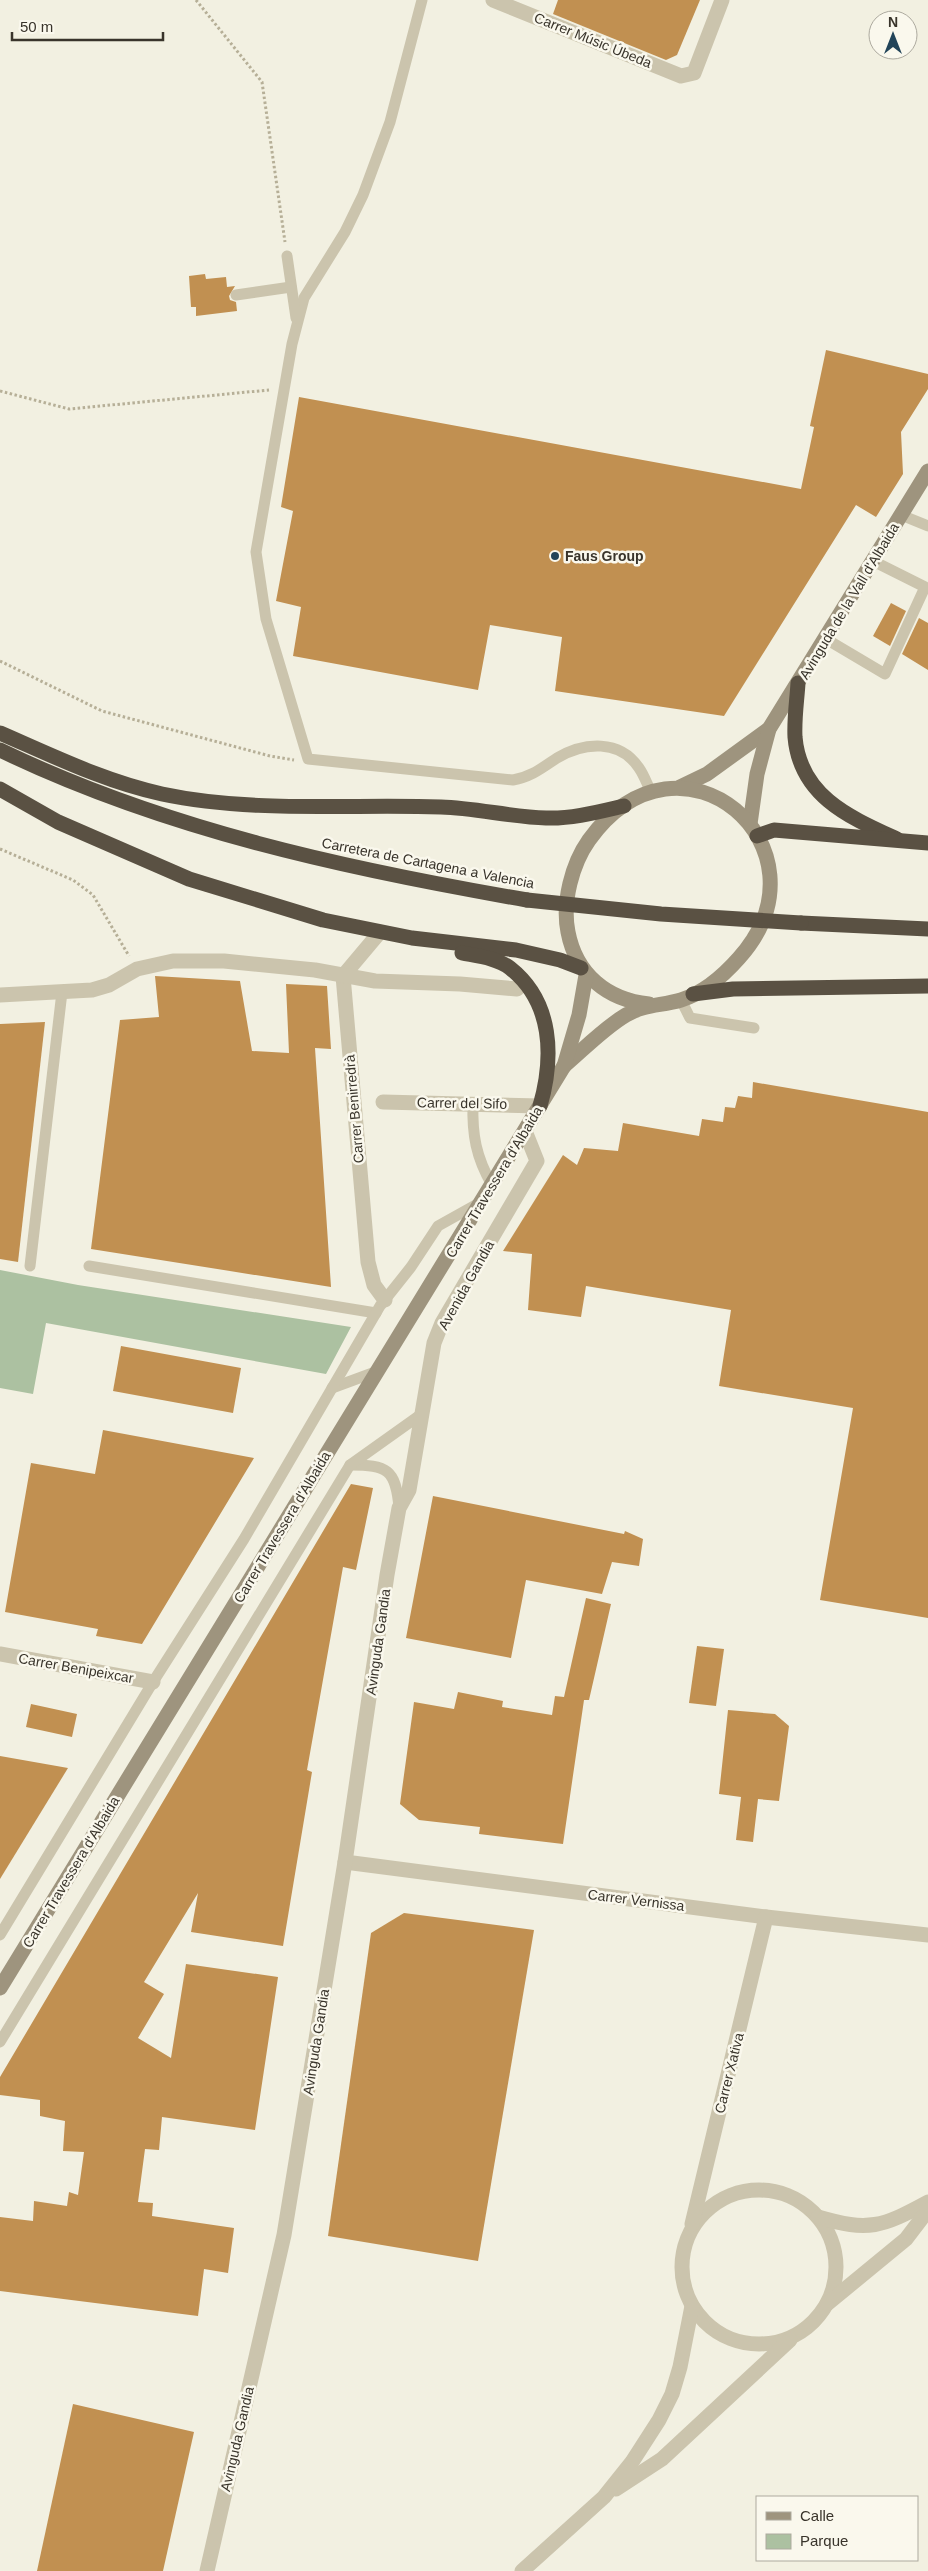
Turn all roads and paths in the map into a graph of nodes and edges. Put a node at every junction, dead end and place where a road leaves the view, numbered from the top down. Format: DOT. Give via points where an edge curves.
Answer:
graph roads {
  1 [pos="196,0"];
  2 [pos="422,0"];
  3 [pos="493,0"];
  4 [pos="722,0"];
  5 [pos="532,7"];
  6 [pos="287,256"];
  7 [pos="291,287"];
  8 [pos="236,295"];
  9 [pos="296,325"];
  10 [pos="284,389"];
  11 [pos="0,391"];
  12 [pos="928,471"];
  13 [pos="901,515"];
  14 [pos="928,526"];
  15 [pos="873,562"];
  16 [pos="926,583"];
  17 [pos="826,639"];
  18 [pos="0,661"];
  19 [pos="798,683"];
  20 [pos="769,730"];
  21 [pos="0,733"];
  22 [pos="0,750"];
  23 [pos="308,759"];
  24 [pos="680,787"];
  25 [pos="0,789"];
  26 [pos="651,792"];
  27 [pos="624,806"];
  28 [pos="754,830"];
  29 [pos="897,839"];
  30 [pos="928,843"];
  31 [pos="0,849"];
  32 [pos="928,929"];
  33 [pos="380,932"];
  34 [pos="412,938"];
  35 [pos="137,969"];
  36 [pos="583,971"];
  37 [pos="343,976"];
  38 [pos="928,986"];
  39 [pos="517,990"];
  40 [pos="62,992"];
  41 [pos="0,995"];
  42 [pos="687,997"];
  43 [pos="649,1004"];
  44 [pos="754,1028"];
  45 [pos="564,1066"];
  46 [pos="383,1102"];
  47 [pos="473,1103"];
  48 [pos="540,1106"];
  49 [pos="525,1131"];
  50 [pos="492,1185"];
  51 [pos="482,1201"];
  52 [pos="30,1266"];
  53 [pos="89,1266"];
  54 [pos="385,1300"];
  55 [pos="376,1313"];
  56 [pos="378,1371"];
  57 [pos="332,1388"];
  58 [pos="423,1414"];
  59 [pos="350,1465"];
  60 [pos="400,1508"];
  61 [pos="0,1654"];
  62 [pos="152,1682"];
  63 [pos="345,1862"];
  64 [pos="766,1917"];
  65 [pos="0,1935"];
  66 [pos="928,1935"];
  67 [pos="0,1988"];
  68 [pos="0,2042"];
  69 [pos="928,2202"];
  70 [pos="928,2210"];
  71 [pos="818,2217"];
  72 [pos="691,2228"];
  73 [pos="826,2305"];
  74 [pos="692,2306"];
  75 [pos="796,2335"];
  76 [pos="604,2497"];
  77 [pos="207,2571"];
  78 [pos="522,2571"];
  1 -- 6 [label="path" via="262,82"];
  2 -- 9 [label="lane" via="390,122 363,195 345,232 304,298"];
  3 -- 5 [label="street, Carrer Músic Úbeda"];
  4 -- 5 [label="street, Carrer Músic Úbeda" via="694,73 681,76"];
  6 -- 7 [label="lane"];
  7 -- 8 [label="lane"];
  7 -- 9 [label="lane"];
  9 -- 10 [label="lane"];
  10 -- 11 [label="path" via="69,408"];
  10 -- 23 [label="lane" via="256,552 266,619"];
  12 -- 13 [label="main road, Avinguda de la Vall d'Albaida"];
  13 -- 14 [label="lane"];
  13 -- 15 [label="main road, Avinguda de la Vall d'Albaida"];
  15 -- 16 [label="lane"];
  15 -- 17 [label="main road, Avinguda de la Vall d'Albaida"];
  16 -- 17 [label="lane" via="885,674"];
  17 -- 19 [label="main road, Avinguda de la Vall d'Albaida"];
  18 -- 23 [label="path" via="102,711 270,756"];
  19 -- 20 [label="main road, Avinguda de la Vall d'Albaida"];
  19 -- 29 [label="highway" via="795,736 808,778 829,803"];
  20 -- 24 [label="main road, Avinguda de la Vall d'Albaida" via="707,774"];
  20 -- 28 [label="main road, Avinguda de la Vall d'Albaida" via="757,774"];
  21 -- 27 [label="highway" via="82,769 161,794 211,802 448,807 546,818 568,818"];
  22 -- 32 [label="highway, Carretera de Cartagena a Valencia, bridge" via="92,790 267,847 366,870 527,900 660,914"];
  23 -- 26 [label="lane" via="513,780 536,773 570,751 600,746 623,750 639,768"];
  24 -- 26 [label="main road"];
  24 -- 28 [label="main road" via="697,789 726,803"];
  25 -- 33 [label="highway" via="58,822 189,879 323,920"];
  26 -- 27 [label="main road"];
  27 -- 36 [label="main road" via="598,828 572,873 567,926"];
  28 -- 29 [label="highway"];
  28 -- 42 [label="main road" via="766,853 769,868 770,886 762,918 737,960 710,984"];
  29 -- 30 [label="highway"];
  31 -- 35 [label="path" via="73,880 93,895"];
  33 -- 34 [label="highway"];
  33 -- 37 [label="street"];
  34 -- 36 [label="highway" via="516,950 560,960"];
  34 -- 48 [label="highway" via="488,958 509,967 532,992 547,1026 550,1043 548,1078"];
  35 -- 37 [label="street" via="173,961 224,961"];
  35 -- 40 [label="street" via="100,988"];
  36 -- 43 [label="main road" via="612,994"];
  36 -- 45 [label="main road, Carrer Travessera d'Albaida" via="579,1015"];
  37 -- 39 [label="street"];
  37 -- 54 [label="street, Carrer Benirredrà" via="366,1242 374,1285"];
  38 -- 42 [label="highway" via="733,989"];
  40 -- 41 [label="street"];
  40 -- 52 [label="lane"];
  42 -- 43 [label="main road"];
  42 -- 44 [label="lane" via="690,1018"];
  43 -- 45 [label="main road, Carrer Travessera d'Albaida" via="626,1015"];
  45 -- 48 [label="main road, Carrer Travessera d'Albaida"];
  46 -- 47 [label="street, Carrer del Sifo"];
  47 -- 48 [label="street, Carrer del Sifo"];
  47 -- 50 [label="lane" via="472,1129 480,1164"];
  48 -- 49 [label="main road, Carrer Travessera d'Albaida"];
  49 -- 50 [label="main road, Carrer Travessera d'Albaida"];
  49 -- 58 [label="street, Avenida Gandia" via="537,1161 442,1324 434,1343"];
  50 -- 51 [label="main road, Carrer Travessera d'Albaida"];
  51 -- 54 [label="lane" via="438,1226"];
  51 -- 56 [label="main road, Carrer Travessera d'Albaida"];
  53 -- 55 [label="lane"];
  54 -- 55 [label="lane"];
  55 -- 57 [label="lane"];
  56 -- 57 [label="lane"];
  56 -- 67 [label="main road, Carrer Travessera d'Albaida"];
  57 -- 62 [label="lane" via="244,1539"];
  58 -- 59 [label="lane"];
  58 -- 60 [label="street, Avenida Gandia" via="409,1490"];
  59 -- 60 [label="lane" via="379,1466 389,1472 396,1482"];
  59 -- 68 [label="lane"];
  60 -- 63 [label="street, Avinguda Gandia"];
  61 -- 62 [label="street, Carrer Benipeixcar"];
  62 -- 65 [label="lane"];
  63 -- 64 [label="street, Carrer Vernissa"];
  63 -- 77 [label="street, Avinguda Gandia" via="284,2235"];
  64 -- 66 [label="street, Carrer Vernissa"];
  64 -- 72 [label="street, Carrer Xativa"];
  69 -- 71 [label="street" via="880,2225 845,2225"];
  70 -- 73 [label="street" via="906,2239"];
  71 -- 72 [label="street" via="800,2201 776,2192 752,2190 728,2196 707,2209"];
  71 -- 73 [label="street" via="830,2237 836,2260 834,2283"];
  72 -- 74 [label="street" via="681,2268 684,2288"];
  73 -- 75 [label="street" via="813,2322"];
  74 -- 75 [label="street" via="707,2324 727,2337 750,2344 773,2343"];
  74 -- 76 [label="street" via="680,2367 667,2405 632,2462"];
  75 -- 76 [label="street" via="662,2459"];
  76 -- 78 [label="street"];
}
